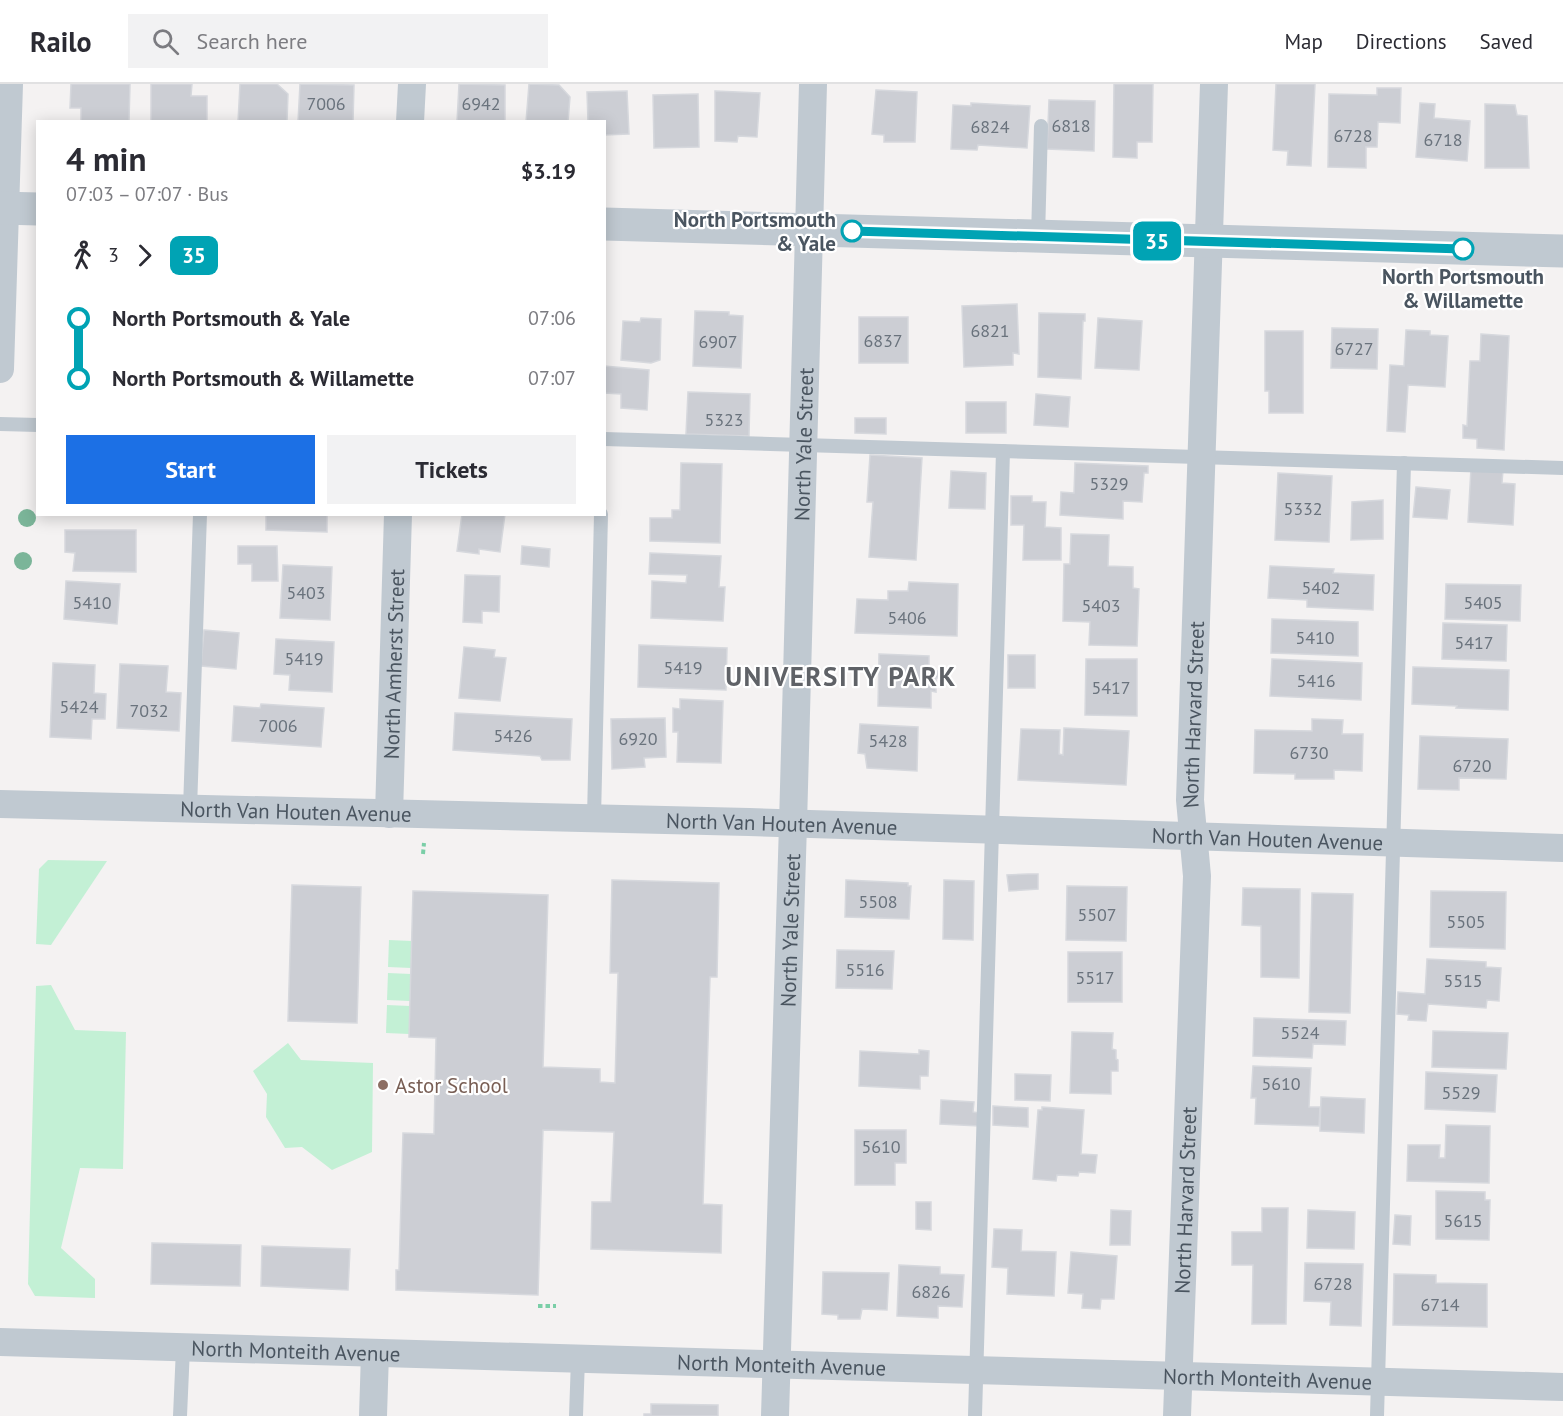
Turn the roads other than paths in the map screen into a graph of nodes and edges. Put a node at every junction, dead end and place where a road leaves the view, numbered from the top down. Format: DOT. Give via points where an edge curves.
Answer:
graph roads {
  1 [pos="9,84"];
  2 [pos="412,84"];
  3 [pos="813,84"];
  4 [pos="1214,84"];
  5 [pos="410,120"];
  6 [pos="1041,126"];
  7 [pos="2,208"];
  8 [pos="36,209"];
  9 [pos="606,225"];
  10 [pos="808,230"];
  11 [pos="1038,237"];
  12 [pos="1210,242"];
  13 [pos="1563,251"];
  14 [pos="0,369"];
  15 [pos="0,424"];
  16 [pos="36,425"];
  17 [pos="606,439"];
  18 [pos="803,445"];
  19 [pos="1003,451"];
  20 [pos="1203,457"];
  21 [pos="1404,463"];
  22 [pos="1563,468"];
  23 [pos="200,516"];
  24 [pos="398,516"];
  25 [pos="601,516"];
  26 [pos="0,804"];
  27 [pos="190,809"];
  28 [pos="389,814"];
  29 [pos="594,818"];
  30 [pos="793,824"];
  31 [pos="993,831"];
  32 [pos="1194,837"];
  33 [pos="1394,842"];
  34 [pos="1563,848"];
  35 [pos="0,1342"];
  36 [pos="183,1348"];
  37 [pos="375,1353"];
  38 [pos="578,1359"];
  39 [pos="776,1365"];
  40 [pos="976,1372"];
  41 [pos="1178,1378"];
  42 [pos="1378,1383"];
  43 [pos="1563,1387"];
  44 [pos="180,1416"];
  45 [pos="373,1416"];
  46 [pos="576,1416"];
  47 [pos="775,1416"];
  48 [pos="975,1416"];
  49 [pos="1177,1416"];
  50 [pos="1377,1416"];
  1 -- 7 [label="street"];
  2 -- 5 [label="street"];
  3 -- 10 [label="street, North Yale Street"];
  4 -- 12 [label="street, North Harvard Street"];
  6 -- 11 [label="lane"];
  7 -- 8 [label="street"];
  7 -- 14 [label="street"];
  9 -- 10 [label="street"];
  10 -- 11 [label="street"];
  10 -- 18 [label="street, North Yale Street"];
  11 -- 12 [label="street"];
  12 -- 13 [label="street"];
  12 -- 20 [label="street, North Harvard Street"];
  15 -- 16 [label="lane"];
  17 -- 18 [label="lane"];
  18 -- 19 [label="lane"];
  18 -- 30 [label="street, North Yale Street"];
  19 -- 20 [label="lane"];
  19 -- 31 [label="lane"];
  20 -- 21 [label="lane"];
  20 -- 32 [label="street, North Harvard Street" via="1190,800"];
  21 -- 22 [label="lane"];
  21 -- 33 [label="lane"];
  23 -- 27 [label="lane"];
  24 -- 28 [label="street, North Amherst Street"];
  25 -- 29 [label="lane"];
  26 -- 27 [label="street, North Van Houten Avenue"];
  27 -- 28 [label="street, North Van Houten Avenue"];
  28 -- 29 [label="street, North Van Houten Avenue"];
  29 -- 30 [label="street, North Van Houten Avenue"];
  30 -- 31 [label="street, North Van Houten Avenue"];
  30 -- 39 [label="street, North Yale Street"];
  31 -- 32 [label="street, North Van Houten Avenue"];
  31 -- 40 [label="lane"];
  32 -- 33 [label="street, North Van Houten Avenue"];
  32 -- 41 [label="street, North Harvard Street" via="1197,888"];
  33 -- 34 [label="street, North Van Houten Avenue"];
  33 -- 42 [label="lane"];
  35 -- 36 [label="street, North Monteith Avenue"];
  36 -- 37 [label="street, North Monteith Avenue"];
  36 -- 44 [label="lane"];
  37 -- 38 [label="street, North Monteith Avenue"];
  37 -- 45 [label="street"];
  38 -- 39 [label="street, North Monteith Avenue"];
  38 -- 46 [label="lane"];
  39 -- 40 [label="street, North Monteith Avenue"];
  39 -- 47 [label="street, North Yale Street"];
  40 -- 41 [label="street, North Monteith Avenue"];
  40 -- 48 [label="lane"];
  41 -- 42 [label="street, North Monteith Avenue"];
  41 -- 49 [label="street, North Harvard Street"];
  42 -- 43 [label="street, North Monteith Avenue"];
  42 -- 50 [label="lane"];
}
